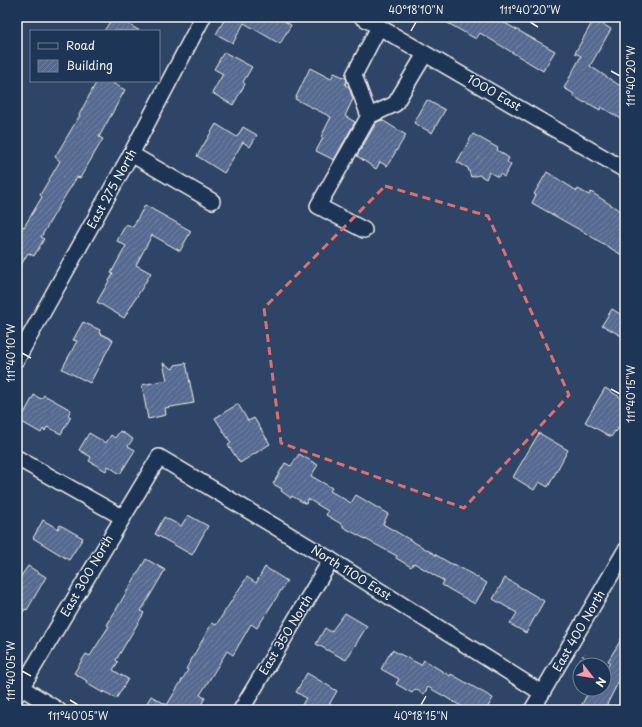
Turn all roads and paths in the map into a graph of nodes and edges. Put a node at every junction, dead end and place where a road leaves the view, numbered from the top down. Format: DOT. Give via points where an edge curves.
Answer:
graph roads {
  1 [pos="203,17"];
  2 [pos="362,17"];
  3 [pos="379,27"];
  4 [pos="425,54"];
  5 [pos="369,116"];
  6 [pos="131,154"];
  7 [pos="625,170"];
  8 [pos="212,201"];
  9 [pos="364,230"];
  10 [pos="17,359"];
  11 [pos="159,457"];
  12 [pos="17,458"];
  13 [pos="122,517"];
  14 [pos="625,551"];
  15 [pos="330,560"];
  16 [pos="585,653"];
  17 [pos="583,657"];
  18 [pos="19,692"];
  19 [pos="542,693"];
  20 [pos="58,710"];
  21 [pos="241,710"];
  22 [pos="532,710"];
  1 -- 6 [label="street, East 275 North"];
  2 -- 3 [label="street, 1000 East"];
  3 -- 4 [label="street, 1000 East"];
  3 -- 5 [label="street" via="354,75"];
  4 -- 5 [label="street" via="395,104"];
  4 -- 7 [label="street, 1000 East"];
  5 -- 9 [label="street" via="318,206"];
  6 -- 8 [label="street"];
  6 -- 10 [label="street, East 275 North"];
  11 -- 13 [label="street, East 300 North"];
  11 -- 15 [label="street, North 1100 East"];
  12 -- 13 [label="street"];
  13 -- 18 [label="street, East 300 North"];
  14 -- 19 [label="street, East 400 North"];
  15 -- 19 [label="street, North 1100 East"];
  15 -- 21 [label="street, East 350 North"];
  16 -- 17 [label="path"];
  18 -- 20 [label="street"];
  19 -- 22 [label="street, East 400 North"];
}
